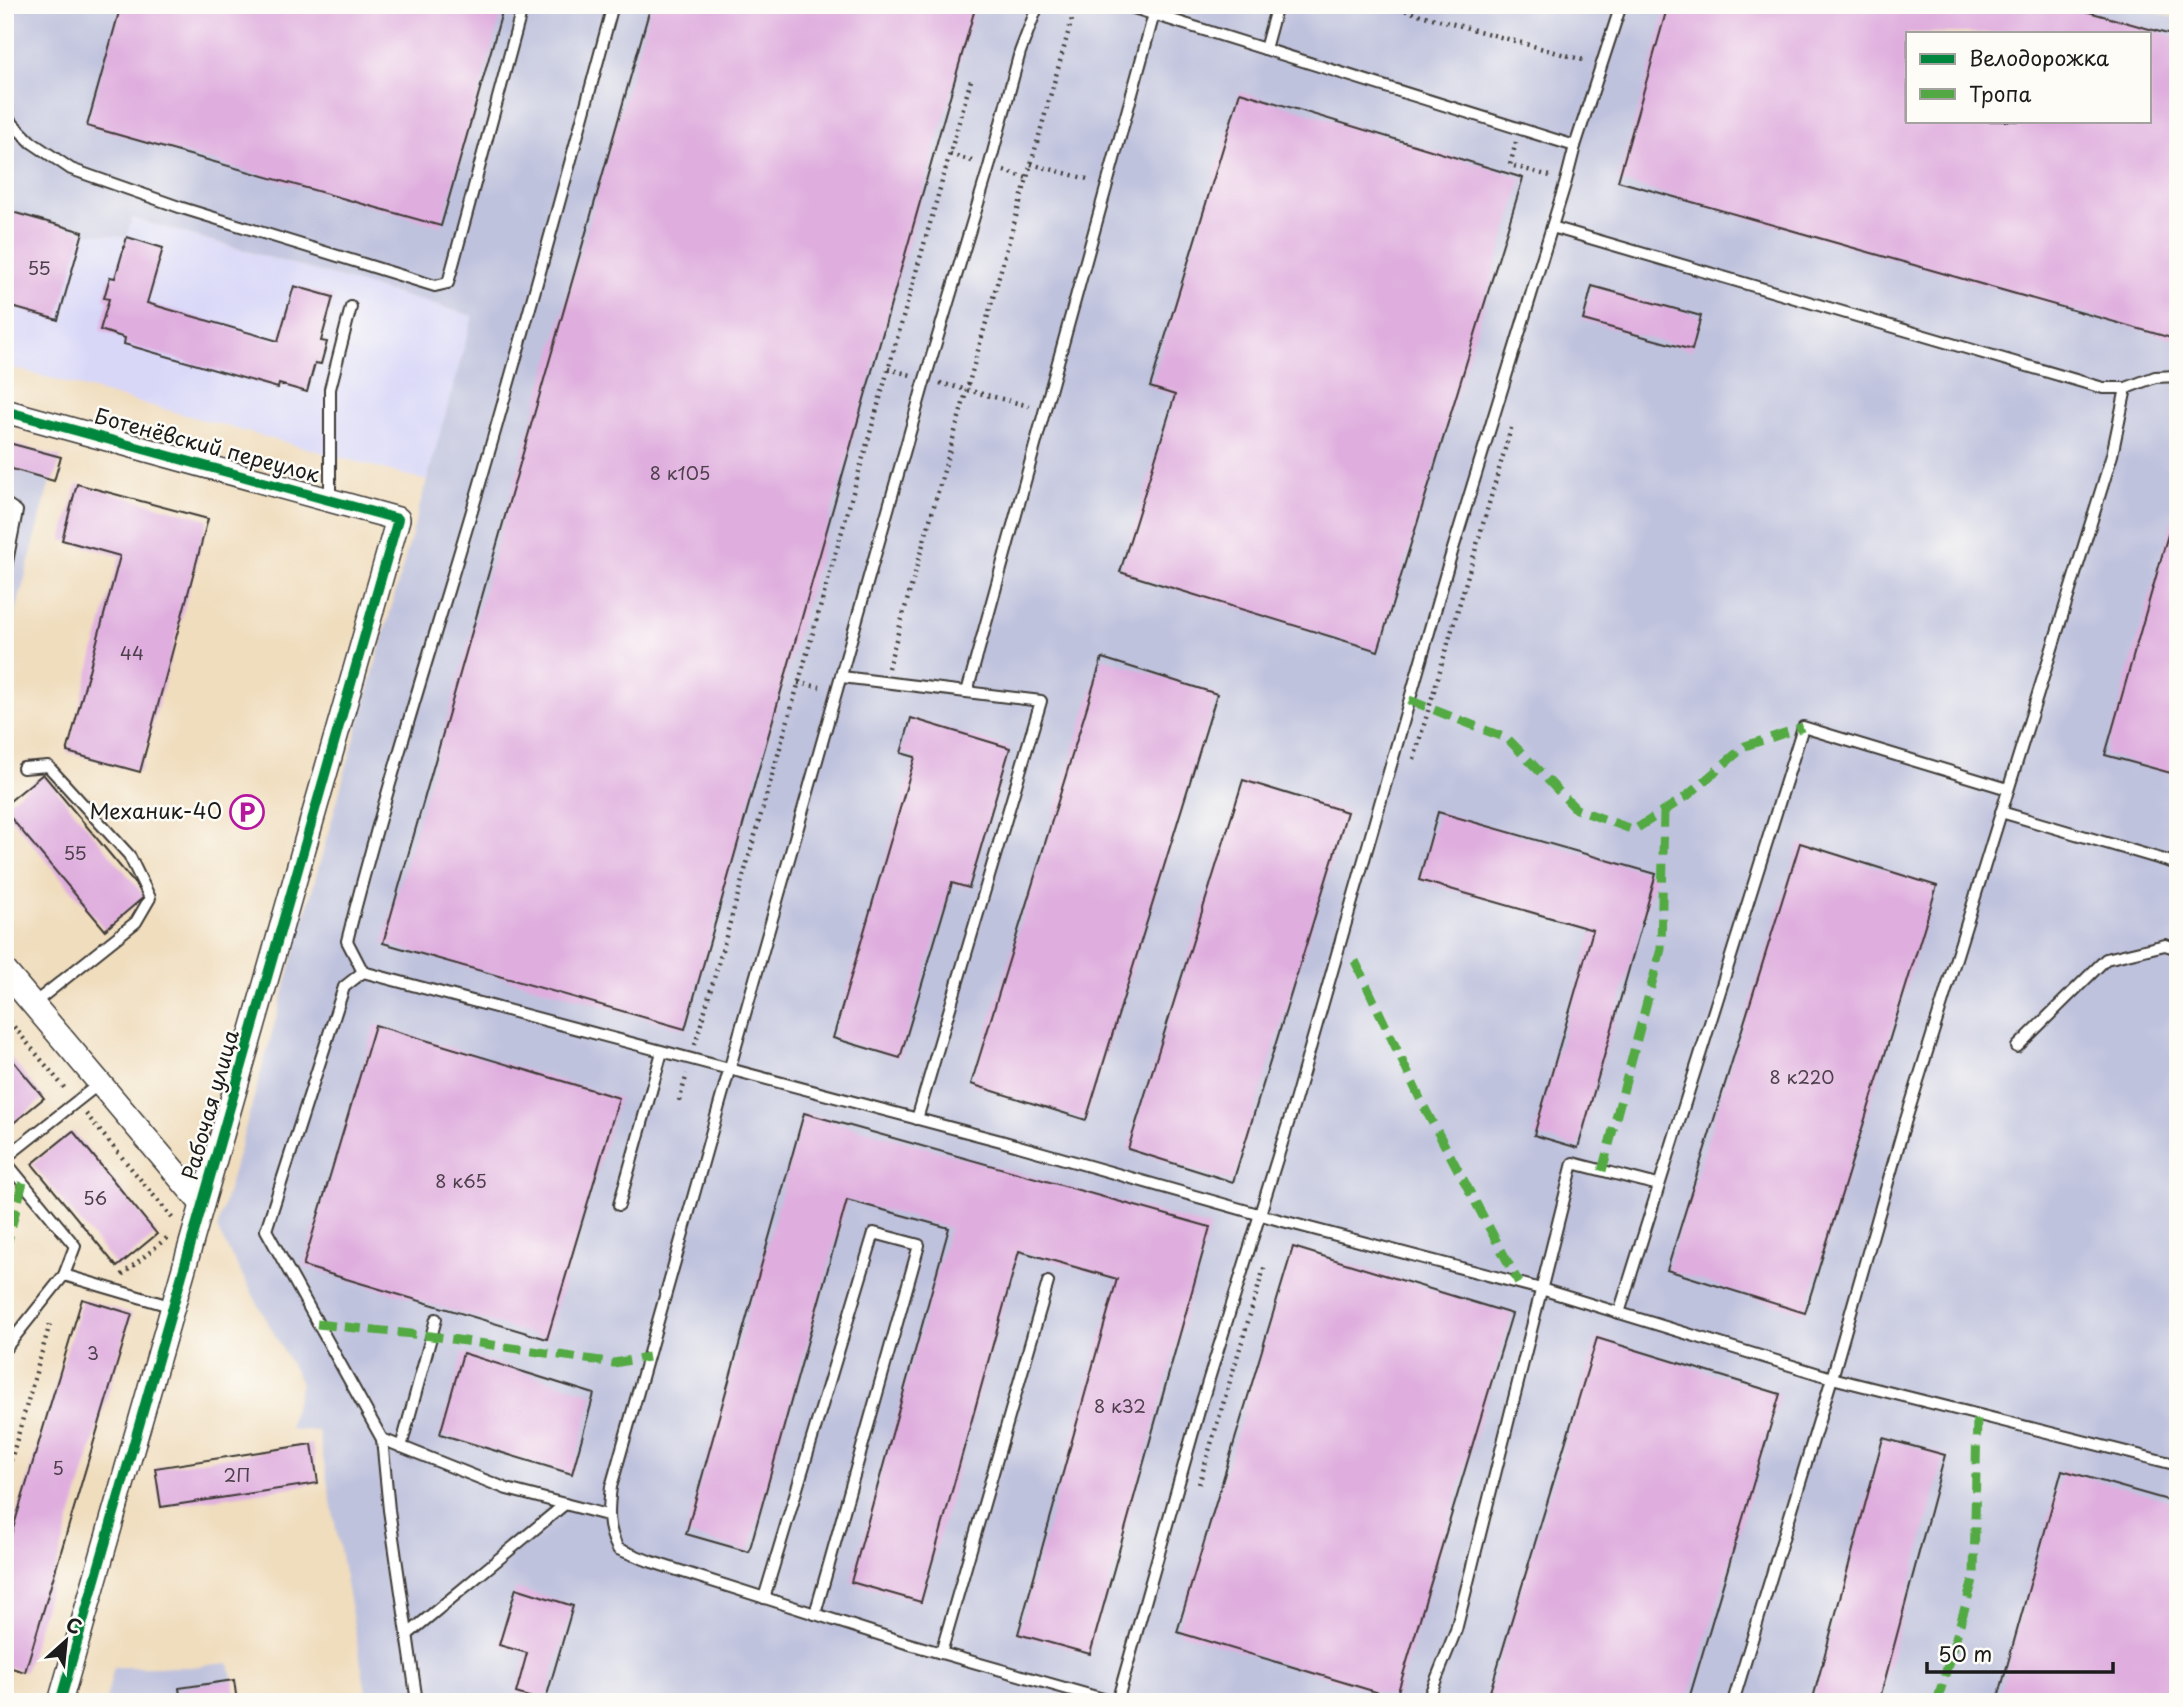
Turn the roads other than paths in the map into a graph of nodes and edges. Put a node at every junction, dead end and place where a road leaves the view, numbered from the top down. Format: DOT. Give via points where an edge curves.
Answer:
graph roads {
  1 [pos="523,5"];
  2 [pos="613,5"];
  3 [pos="1038,5"];
  4 [pos="1124,5"];
  5 [pos="1277,5"];
  6 [pos="1621,5"];
  7 [pos="1154,14"];
  8 [pos="1265,49"];
  9 [pos="5,116"];
  10 [pos="1575,146"];
  11 [pos="1552,227"];
  12 [pos="351,307"];
  13 [pos="2178,376"];
  14 [pos="2126,388"];
  15 [pos="5,411"];
  16 [pos="330,500"];
  17 [pos="5,503"];
  18 [pos="398,519"];
  19 [pos="5,572"];
  20 [pos="842,677"];
  21 [pos="967,692"];
  22 [pos="23,768"];
  23 [pos="2008,789"];
  24 [pos="2001,812"];
  25 [pos="2178,864"];
  26 [pos="2178,949"];
  27 [pos="5,971"];
  28 [pos="363,972"];
  29 [pos="33,1004"];
  30 [pos="2017,1047"];
  31 [pos="662,1052"];
  32 [pos="731,1070"];
  33 [pos="100,1083"];
  34 [pos="917,1119"];
  35 [pos="5,1159"];
  36 [pos="1658,1185"];
  37 [pos="202,1204"];
  38 [pos="620,1205"];
  39 [pos="1261,1214"];
  40 [pos="64,1275"];
  41 [pos="1048,1282"];
  42 [pos="1541,1289"];
  43 [pos="173,1307"];
  44 [pos="1619,1312"];
  45 [pos="436,1318"];
  46 [pos="5,1349"];
  47 [pos="1832,1378"];
  48 [pos="382,1439"];
  49 [pos="401,1447"];
  50 [pos="2178,1465"];
  51 [pos="565,1504"];
  52 [pos="607,1515"];
  53 [pos="764,1598"];
  54 [pos="815,1614"];
  55 [pos="407,1635"];
  56 [pos="941,1653"];
  57 [pos="60,1702"];
  58 [pos="416,1702"];
  59 [pos="1116,1702"];
  60 [pos="1427,1702"];
  61 [pos="1733,1702"];
  1 -- 9 [label="lane" via="448,283 435,286 71,169 31,142"];
  2 -- 28 [label="lane" via="541,273 373,839 347,941"];
  3 -- 20 [label="lane" via="1020,52"];
  4 -- 7 [label="lane"];
  5 -- 8 [label="lane"];
  6 -- 10 [label="lane"];
  7 -- 8 [label="lane"];
  7 -- 21 [label="lane"];
  8 -- 10 [label="lane"];
  10 -- 11 [label="lane"];
  11 -- 14 [label="lane" via="2103,388"];
  11 -- 39 [label="lane" via="1445,574"];
  12 -- 16 [label="lane" via="330,389"];
  13 -- 14 [label="lane" via="2155,377"];
  14 -- 23 [label="lane" via="2112,455"];
  15 -- 16 [label="street, Ботенёвский переулок"];
  16 -- 18 [label="street, Ботенёвский переулок"];
  17 -- 19 [label="lane" via="18,511"];
  18 -- 37 [label="street, Рабочая улица"];
  20 -- 21 [label="lane"];
  20 -- 32 [label="lane"];
  21 -- 34 [label="lane" via="1041,701"];
  22 -- 29 [label="lane" via="48,766 129,855 150,898 136,922"];
  23 -- 24 [label="lane"];
  23 -- 36 [label="lane" via="1802,727"];
  24 -- 25 [label="lane"];
  24 -- 47 [label="lane"];
  26 -- 30 [label="lane" via="2165,945 2106,959"];
  27 -- 29 [label="street"];
  28 -- 31 [label="lane"];
  28 -- 48 [label="lane" via="344,987 266,1230"];
  29 -- 33 [label="street"];
  31 -- 32 [label="lane"];
  31 -- 38 [label="lane"];
  32 -- 34 [label="lane"];
  32 -- 52 [label="lane" via="611,1487"];
  33 -- 35 [label="lane"];
  33 -- 37 [label="street"];
  34 -- 39 [label="lane"];
  35 -- 40 [label="lane" via="75,1246"];
  36 -- 42 [label="lane" via="1573,1163"];
  36 -- 44 [label="lane"];
  37 -- 43 [label="street, Рабочая улица"];
  39 -- 42 [label="lane"];
  39 -- 59 [label="lane"];
  40 -- 43 [label="lane"];
  40 -- 46 [label="lane"];
  41 -- 56 [label="lane"];
  42 -- 44 [label="lane"];
  42 -- 60 [label="lane" via="1456,1630"];
  43 -- 57 [label="street, Рабочая улица"];
  44 -- 47 [label="lane"];
  45 -- 49 [label="lane"];
  47 -- 50 [label="lane"];
  47 -- 61 [label="lane"];
  48 -- 49 [label="lane"];
  48 -- 55 [label="lane"];
  49 -- 51 [label="lane" via="507,1489"];
  51 -- 52 [label="lane"];
  51 -- 55 [label="lane"];
  52 -- 53 [label="lane" via="618,1549"];
  53 -- 54 [label="lane"];
  53 -- 54 [label="lane" via="874,1233 919,1245"];
  54 -- 56 [label="lane"];
  55 -- 58 [label="lane"];
  56 -- 59 [label="lane"];
}
